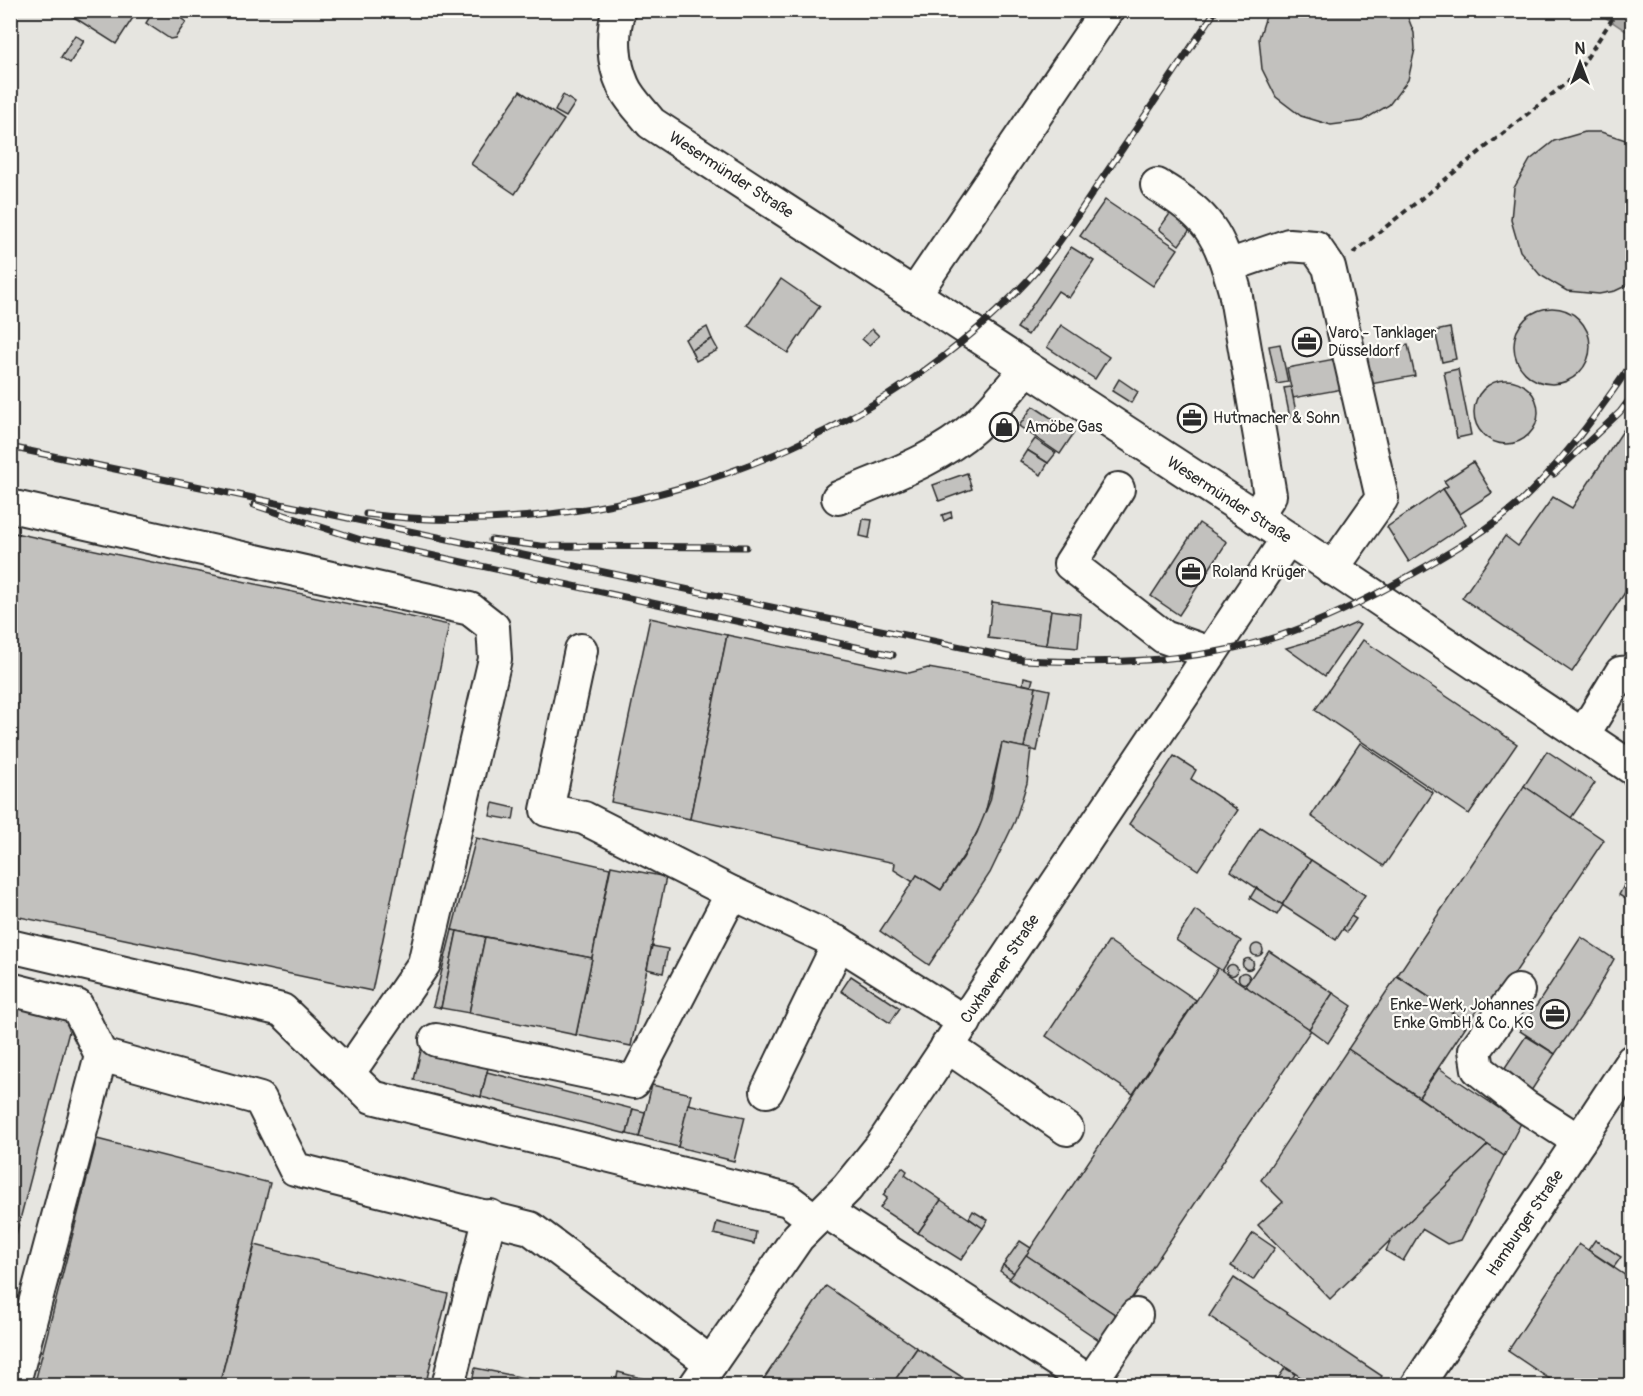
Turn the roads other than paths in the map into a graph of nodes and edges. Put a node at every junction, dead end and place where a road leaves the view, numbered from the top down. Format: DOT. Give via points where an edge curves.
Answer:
graph roads {
  1 [pos="619,10"];
  2 [pos="1107,10"];
  3 [pos="1157,185"];
  4 [pos="1228,266"];
  5 [pos="914,295"];
  6 [pos="1027,369"];
  7 [pos="1118,489"];
  8 [pos="838,498"];
  9 [pos="10,506"];
  10 [pos="1256,517"];
  11 [pos="1288,538"];
  12 [pos="1332,569"];
  13 [pos="581,650"];
  14 [pos="1209,653"];
  15 [pos="1632,672"];
  16 [pos="1583,735"];
  17 [pos="1632,768"];
  18 [pos="732,893"];
  19 [pos="839,943"];
  20 [pos="10,946"];
  21 [pos="10,989"];
  22 [pos="1518,991"];
  23 [pos="956,1034"];
  24 [pos="436,1040"];
  25 [pos="101,1055"];
  26 [pos="1632,1061"];
  27 [pos="348,1074"];
  28 [pos="767,1092"];
  29 [pos="1067,1129"];
  30 [pos="1579,1142"];
  31 [pos="490,1216"];
  32 [pos="820,1216"];
  33 [pos="1136,1315"];
  34 [pos="703,1374"];
  35 [pos="1082,1379"];
  36 [pos="13,1386"];
  37 [pos="448,1386"];
  38 [pos="1417,1386"];
  1 -- 5 [label="street, Wesermünder Straße" via="614,24 615,57 623,86 651,123"];
  2 -- 5 [label="street"];
  3 -- 4 [label="street" via="1189,204 1206,221"];
  4 -- 10 [label="street" via="1270,495"];
  4 -- 12 [label="street" via="1289,245 1315,247 1329,267 1382,498"];
  5 -- 6 [label="street, Wesermünder Straße"];
  6 -- 8 [label="street" via="974,427 954,442"];
  6 -- 10 [label="street, Wesermünder Straße"];
  7 -- 14 [label="street" via="1070,564 1164,637"];
  9 -- 27 [label="street" via="470,609 494,627 495,659 424,964"];
  10 -- 11 [label="street, Wesermünder Straße"];
  11 -- 12 [label="street, Wesermünder Straße"];
  11 -- 14 [label="street, Cuxhavener Straße"];
  12 -- 16 [label="street, Wesermünder Straße"];
  13 -- 18 [label="street" via="547,810 584,818"];
  14 -- 23 [label="street, Cuxhavener Straße"];
  15 -- 16 [label="street" via="1621,673"];
  16 -- 17 [label="street, Wesermünder Straße"];
  18 -- 19 [label="street"];
  18 -- 24 [label="street" via="634,1082"];
  19 -- 23 [label="street"];
  19 -- 28 [label="street"];
  20 -- 27 [label="street" via="282,1010"];
  21 -- 25 [label="street" via="77,1006"];
  22 -- 30 [label="street" via="1475,1050 1478,1070"];
  23 -- 29 [label="street"];
  23 -- 32 [label="street, Cuxhavener Straße" via="875,1155"];
  25 -- 31 [label="street" via="260,1099 295,1169"];
  25 -- 36 [label="street"];
  26 -- 30 [label="street, Hamburger Straße"];
  27 -- 32 [label="street" via="372,1097 788,1200"];
  30 -- 38 [label="street, Hamburger Straße"];
  31 -- 34 [label="street" via="530,1228"];
  31 -- 37 [label="street"];
  32 -- 34 [label="street, Cuxhavener Straße" via="798,1237"];
  32 -- 35 [label="street"];
  33 -- 35 [label="street"];
}
